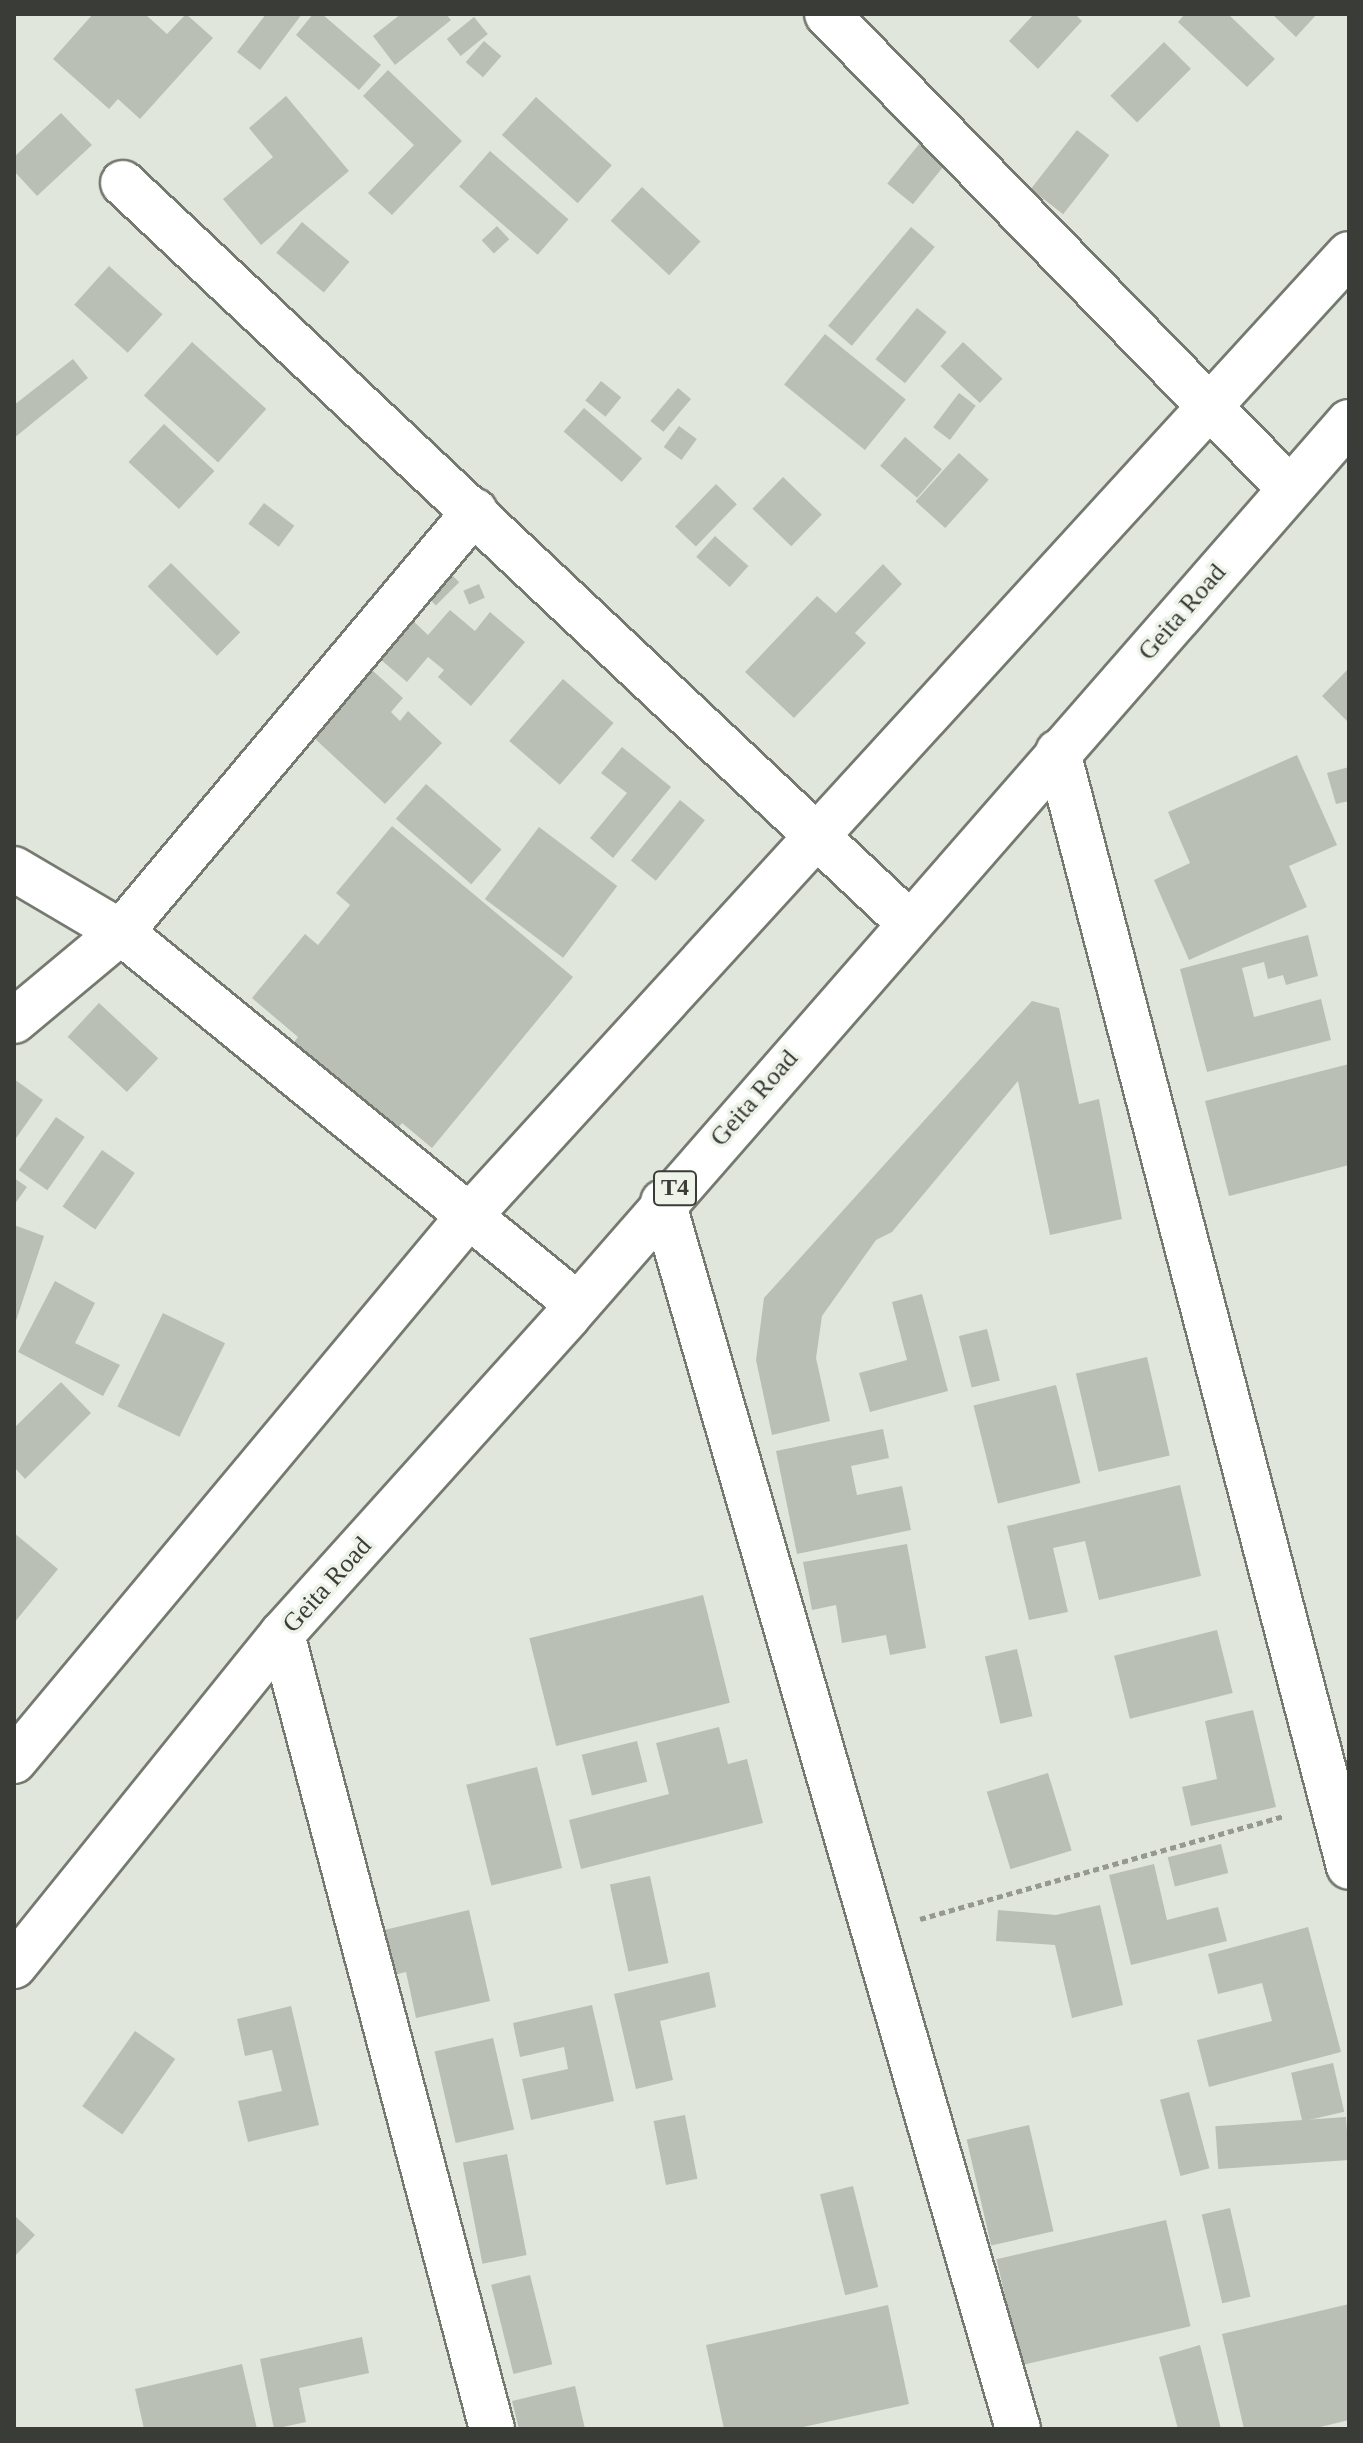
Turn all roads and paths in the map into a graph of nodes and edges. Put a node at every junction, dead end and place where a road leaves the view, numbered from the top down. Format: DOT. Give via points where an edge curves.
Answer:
graph roads {
  1 [pos="827,14"];
  2 [pos="123,183"];
  3 [pos="1349,254"];
  4 [pos="1207,407"];
  5 [pos="1349,422"];
  6 [pos="1290,489"];
  7 [pos="475,511"];
  8 [pos="1058,752"];
  9 [pos="817,833"];
  10 [pos="14,869"];
  11 [pos="909,923"];
  12 [pos="121,932"];
  13 [pos="14,1021"];
  14 [pos="663,1202"];
  15 [pos="470,1216"];
  16 [pos="577,1304"];
  17 [pos="282,1634"];
  18 [pos="14,1761"];
  19 [pos="1332,1802"];
  20 [pos="1349,1867"];
  21 [pos="876,1931"];
  22 [pos="14,1966"];
  23 [pos="492,2429"];
  24 [pos="1018,2429"];
  1 -- 4 [label="main road"];
  2 -- 7 [label="main road"];
  3 -- 4 [label="main road"];
  4 -- 6 [label="main road"];
  4 -- 9 [label="main road"];
  5 -- 6 [label="main road, Geita Road / T4"];
  6 -- 8 [label="main road, Geita Road / T4"];
  7 -- 9 [label="main road"];
  7 -- 12 [label="main road"];
  8 -- 11 [label="main road, Geita Road / T4"];
  8 -- 19 [label="main road"];
  9 -- 11 [label="main road"];
  9 -- 15 [label="main road"];
  10 -- 12 [label="main road"];
  11 -- 14 [label="main road, Geita Road / T4"];
  12 -- 13 [label="main road"];
  12 -- 15 [label="main road"];
  14 -- 16 [label="main road, Geita Road / T4"];
  14 -- 21 [label="main road"];
  15 -- 16 [label="main road"];
  15 -- 18 [label="main road"];
  16 -- 17 [label="main road, Geita Road / T4"];
  17 -- 22 [label="main road, Geita Road / T4"];
  17 -- 23 [label="main road"];
  19 -- 20 [label="main road"];
  19 -- 21 [label="path"];
  21 -- 24 [label="main road"];
}
